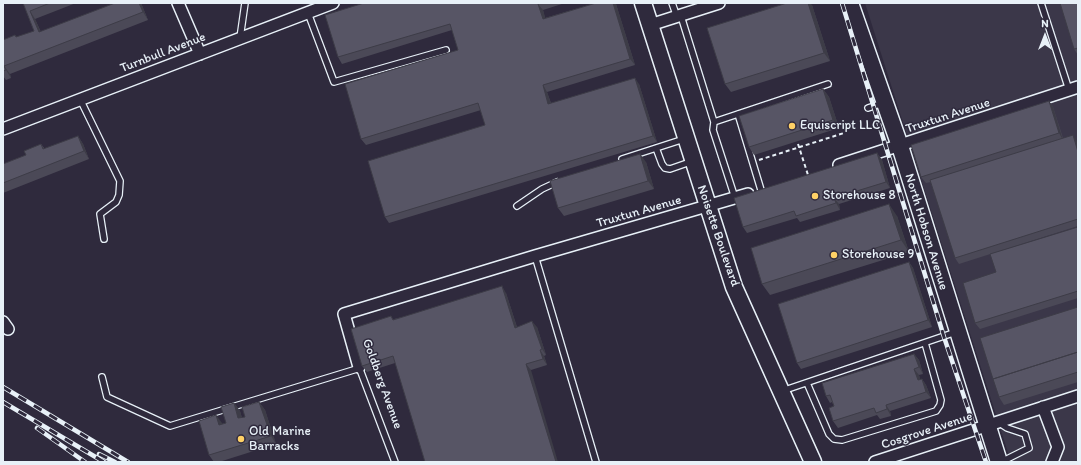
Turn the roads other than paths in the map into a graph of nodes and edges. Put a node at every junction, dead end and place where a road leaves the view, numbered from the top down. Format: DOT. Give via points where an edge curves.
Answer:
graph roads {
  1 [pos="178,3"];
  2 [pos="245,3"];
  3 [pos="333,3"];
  4 [pos="643,3"];
  5 [pos="672,3"];
  6 [pos="719,3"];
  7 [pos="850,3"];
  8 [pos="1041,3"];
  9 [pos="320,5"];
  10 [pos="701,6"];
  11 [pos="308,13"];
  12 [pos="679,16"];
  13 [pos="650,25"];
  14 [pos="240,38"];
  15 [pos="446,50"];
  16 [pos="200,54"];
  17 [pos="828,84"];
  18 [pos="1074,88"];
  19 [pos="80,99"];
  20 [pos="884,102"];
  21 [pos="868,108"];
  22 [pos="738,114"];
  23 [pos="714,122"];
  24 [pos="3,129"];
  25 [pos="686,138"];
  26 [pos="900,146"];
  27 [pos="656,148"];
  28 [pos="619,160"];
  29 [pos="693,161"];
  30 [pos="830,168"];
  31 [pos="563,180"];
  32 [pos="774,186"];
  33 [pos="761,190"];
  34 [pos="736,198"];
  35 [pos="517,206"];
  36 [pos="708,207"];
  37 [pos="104,239"];
  38 [pos="534,256"];
  39 [pos="344,314"];
  40 [pos="957,332"];
  41 [pos="925,343"];
  42 [pos="360,367"];
  43 [pos="102,377"];
  44 [pos="807,383"];
  45 [pos="780,392"];
  46 [pos="1078,396"];
  47 [pos="1043,407"];
  48 [pos="992,424"];
  49 [pos="395,462"];
  50 [pos="596,462"];
  51 [pos="813,462"];
  52 [pos="875,462"];
  53 [pos="1000,462"];
  54 [pos="1052,462"];
  1 -- 16 [label="street"];
  2 -- 14 [label="lane"];
  3 -- 9 [label="street, Turnbull Avenue"];
  4 -- 13 [label="street, Noisette Boulevard"];
  5 -- 12 [label="lane"];
  6 -- 10 [label="street"];
  7 -- 20 [label="street, North Hobson Avenue"];
  8 -- 18 [label="lane"];
  9 -- 11 [label="street, Turnbull Avenue"];
  10 -- 12 [label="street"];
  11 -- 14 [label="street, Turnbull Avenue"];
  11 -- 15 [label="lane" via="334,82"];
  12 -- 13 [label="street"];
  12 -- 23 [label="lane"];
  13 -- 25 [label="street, Noisette Boulevard"];
  14 -- 16 [label="street, Turnbull Avenue"];
  16 -- 19 [label="street, Turnbull Avenue"];
  17 -- 22 [label="lane"];
  18 -- 26 [label="street, Truxtun Avenue"];
  19 -- 24 [label="street, Turnbull Avenue"];
  19 -- 37 [label="lane" via="120,182 116,202 100,214"];
  20 -- 21 [label="lane"];
  20 -- 26 [label="street, North Hobson Avenue"];
  22 -- 23 [label="lane"];
  22 -- 33 [label="lane"];
  23 -- 34 [label="lane" via="713,130"];
  25 -- 27 [label="lane"];
  25 -- 29 [label="street, Noisette Boulevard"];
  26 -- 30 [label="street, Truxtun Avenue"];
  26 -- 40 [label="street, North Hobson Avenue"];
  27 -- 28 [label="lane"];
  27 -- 29 [label="lane" via="665,168 670,169"];
  29 -- 36 [label="street, Noisette Boulevard"];
  31 -- 35 [label="lane" via="542,189"];
  32 -- 33 [label="street, Truxtun Avenue"];
  33 -- 34 [label="street, Truxtun Avenue"];
  34 -- 36 [label="street, Truxtun Avenue"];
  36 -- 38 [label="street, Truxtun Avenue"];
  36 -- 45 [label="street, Noisette Boulevard" via="734,287"];
  38 -- 39 [label="street, Truxtun Avenue"];
  38 -- 50 [label="lane"];
  39 -- 42 [label="street, Goldberg Avenue"];
  40 -- 41 [label="lane"];
  40 -- 48 [label="street, North Hobson Avenue"];
  41 -- 44 [label="lane"];
  41 -- 44 [label="lane" via="941,400 936,411 842,440 834,439 829,434"];
  42 -- 43 [label="lane" via="170,426 107,397"];
  42 -- 49 [label="lane, Goldberg Avenue"];
  44 -- 45 [label="lane"];
  45 -- 51 [label="street, Noisette Boulevard"];
  46 -- 47 [label="street, Cosgrove Avenue"];
  47 -- 48 [label="street, Cosgrove Avenue"];
  47 -- 54 [label="street" via="1058,447"];
  48 -- 52 [label="street, Cosgrove Avenue"];
  48 -- 53 [label="street, North Hobson Avenue"];
  48 -- 53 [label="lane" via="1025,434 1029,448"];
}
